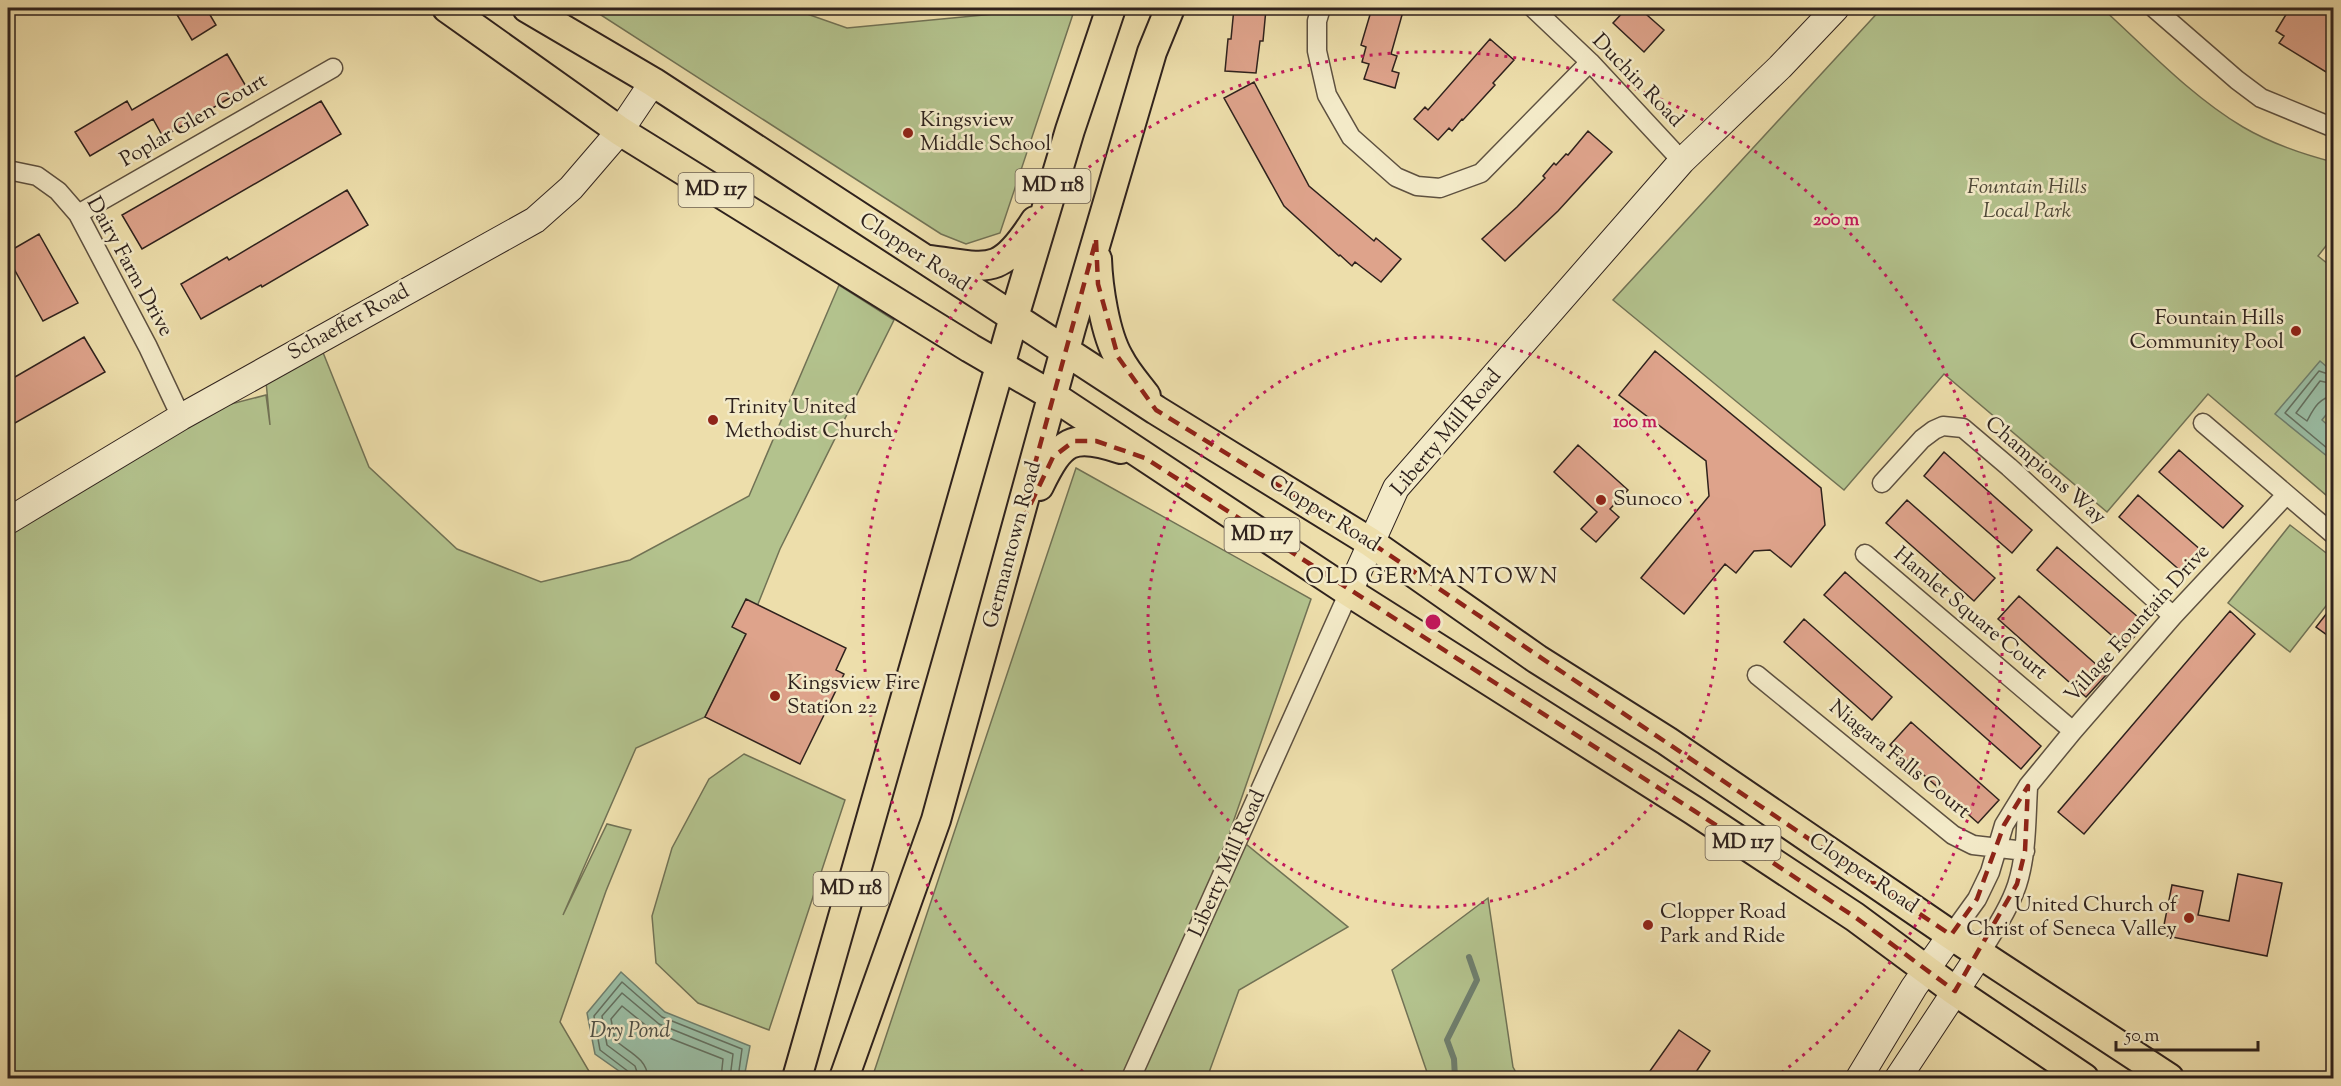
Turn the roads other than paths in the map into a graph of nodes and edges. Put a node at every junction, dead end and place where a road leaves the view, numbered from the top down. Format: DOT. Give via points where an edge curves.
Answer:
graph roads {
  1 [pos="447,8"];
  2 [pos="527,8"];
  3 [pos="1111,8"];
  4 [pos="1170,8"];
  5 [pos="1321,8"];
  6 [pos="1533,8"];
  7 [pos="1836,8"];
  8 [pos="2154,8"];
  9 [pos="1590,62"];
  10 [pos="333,68"];
  11 [pos="653,82"];
  12 [pos="2334,128"];
  13 [pos="620,131"];
  14 [pos="1682,161"];
  15 [pos="8,170"];
  16 [pos="1050,196"];
  17 [pos="78,214"];
  18 [pos="1096,240"];
  19 [pos="923,258"];
  20 [pos="1014,317"];
  21 [pos="1065,349"];
  22 [pos="1000,366"];
  23 [pos="1053,396"];
  24 [pos="1156,410"];
  25 [pos="181,417"];
  26 [pos="2203,423"];
  27 [pos="1145,458"];
  28 [pos="1882,483"];
  29 [pos="2286,495"];
  30 [pos="8,520"];
  31 [pos="2334,535"];
  32 [pos="1015,537"];
  33 [pos="1370,542"];
  34 [pos="1864,554"];
  35 [pos="1349,592"];
  36 [pos="2173,616"];
  37 [pos="1757,675"];
  38 [pos="2073,731"];
  39 [pos="2028,786"];
  40 [pos="1996,848"];
  41 [pos="2025,851"];
  42 [pos="1951,935"];
  43 [pos="1980,954"];
  44 [pos="1927,969"];
  45 [pos="1955,991"];
  46 [pos="797,1078"];
  47 [pos="844,1078"];
  48 [pos="1131,1078"];
  49 [pos="1859,1078"];
  50 [pos="1898,1078"];
  51 [pos="2084,1078"];
  52 [pos="2169,1078"];
  1 -- 13 [label="main road, Clopper Road / MD 117"];
  2 -- 11 [label="main road, Clopper Road / MD 117"];
  3 -- 16 [label="main road, MD 118"];
  4 -- 18 [label="main road, Germantown Road / MD 118" via="1152,52"];
  5 -- 9 [label="street" via="1317,51 1327,95 1351,137 1396,177 1417,186 1440,188 1481,173"];
  6 -- 9 [label="street, Duchin Road"];
  7 -- 14 [label="street, Liberty Mill Road"];
  8 -- 12 [label="street" via="2261,98"];
  9 -- 14 [label="street, Duchin Road"];
  10 -- 17 [label="street, Poplar Glen Court"];
  11 -- 13 [label="street, Schaeffer Road"];
  11 -- 19 [label="main road, Clopper Road / MD 117"];
  13 -- 22 [label="main road, Clopper Road / MD 117"];
  13 -- 25 [label="street, Schaeffer Road" via="571,188 535,220"];
  14 -- 33 [label="street, Liberty Mill Road" via="1396,488"];
  15 -- 17 [label="street, Dairy Farm Drive" via="37,176 58,191"];
  16 -- 19 [label="main road" via="1018,247 1000,262 978,266"];
  16 -- 20 [label="main road, MD 118"];
  17 -- 25 [label="street, Dairy Farm Drive"];
  18 -- 21 [label="main road, Germantown Road / MD 118"];
  18 -- 24 [label="main road" via="1098,284 1118,357"];
  19 -- 20 [label="main road, Clopper Road / MD 117"];
  20 -- 21 [label="main road, Clopper Road / MD 117"];
  20 -- 22 [label="main road, MD 118"];
  21 -- 23 [label="main road, Germantown Road / MD 118"];
  21 -- 24 [label="main road, Clopper Road / MD 117"];
  22 -- 23 [label="main road, Clopper Road / MD 117"];
  22 -- 46 [label="main road, MD 118"];
  23 -- 27 [label="main road, Clopper Road / MD 117"];
  23 -- 32 [label="main road, Germantown Road / MD 118"];
  24 -- 33 [label="main road, Clopper Road / MD 117"];
  25 -- 30 [label="street, Schaeffer Road"];
  26 -- 29 [label="street"];
  27 -- 32 [label="main road" via="1096,441 1074,441 1053,457"];
  27 -- 35 [label="main road, Clopper Road / MD 117"];
  28 -- 36 [label="street, Champions Way" via="1934,430 1943,426 1963,428"];
  29 -- 31 [label="street"];
  29 -- 36 [label="street, Village Fountain Drive"];
  32 -- 47 [label="main road, Germantown Road / MD 118" via="936,820"];
  33 -- 35 [label="street, Liberty Mill Road"];
  33 -- 42 [label="main road, Clopper Road / MD 117"];
  34 -- 38 [label="street, Hamlet Square Court"];
  35 -- 44 [label="main road, Clopper Road / MD 117" via="1694,810"];
  35 -- 48 [label="street, Liberty Mill Road"];
  36 -- 38 [label="street, Village Fountain Drive"];
  37 -- 40 [label="street, Niagara Falls Court" via="1953,835 1973,845"];
  38 -- 39 [label="street, Village Fountain Drive"];
  39 -- 40 [label="street, Village Fountain Drive" via="2004,825"];
  39 -- 41 [label="street"];
  40 -- 41 [label="street, Niagara Falls Court"];
  40 -- 42 [label="street, Village Fountain Drive" via="1977,899"];
  41 -- 43 [label="street" via="2007,908"];
  42 -- 43 [label="main road, Clopper Road / MD 117"];
  42 -- 44 [label="street"];
  43 -- 45 [label="street"];
  43 -- 52 [label="main road, Clopper Road / MD 117"];
  44 -- 45 [label="main road, Clopper Road / MD 117"];
  44 -- 49 [label="street"];
  45 -- 50 [label="street"];
  45 -- 51 [label="main road, Clopper Road / MD 117"];
}
